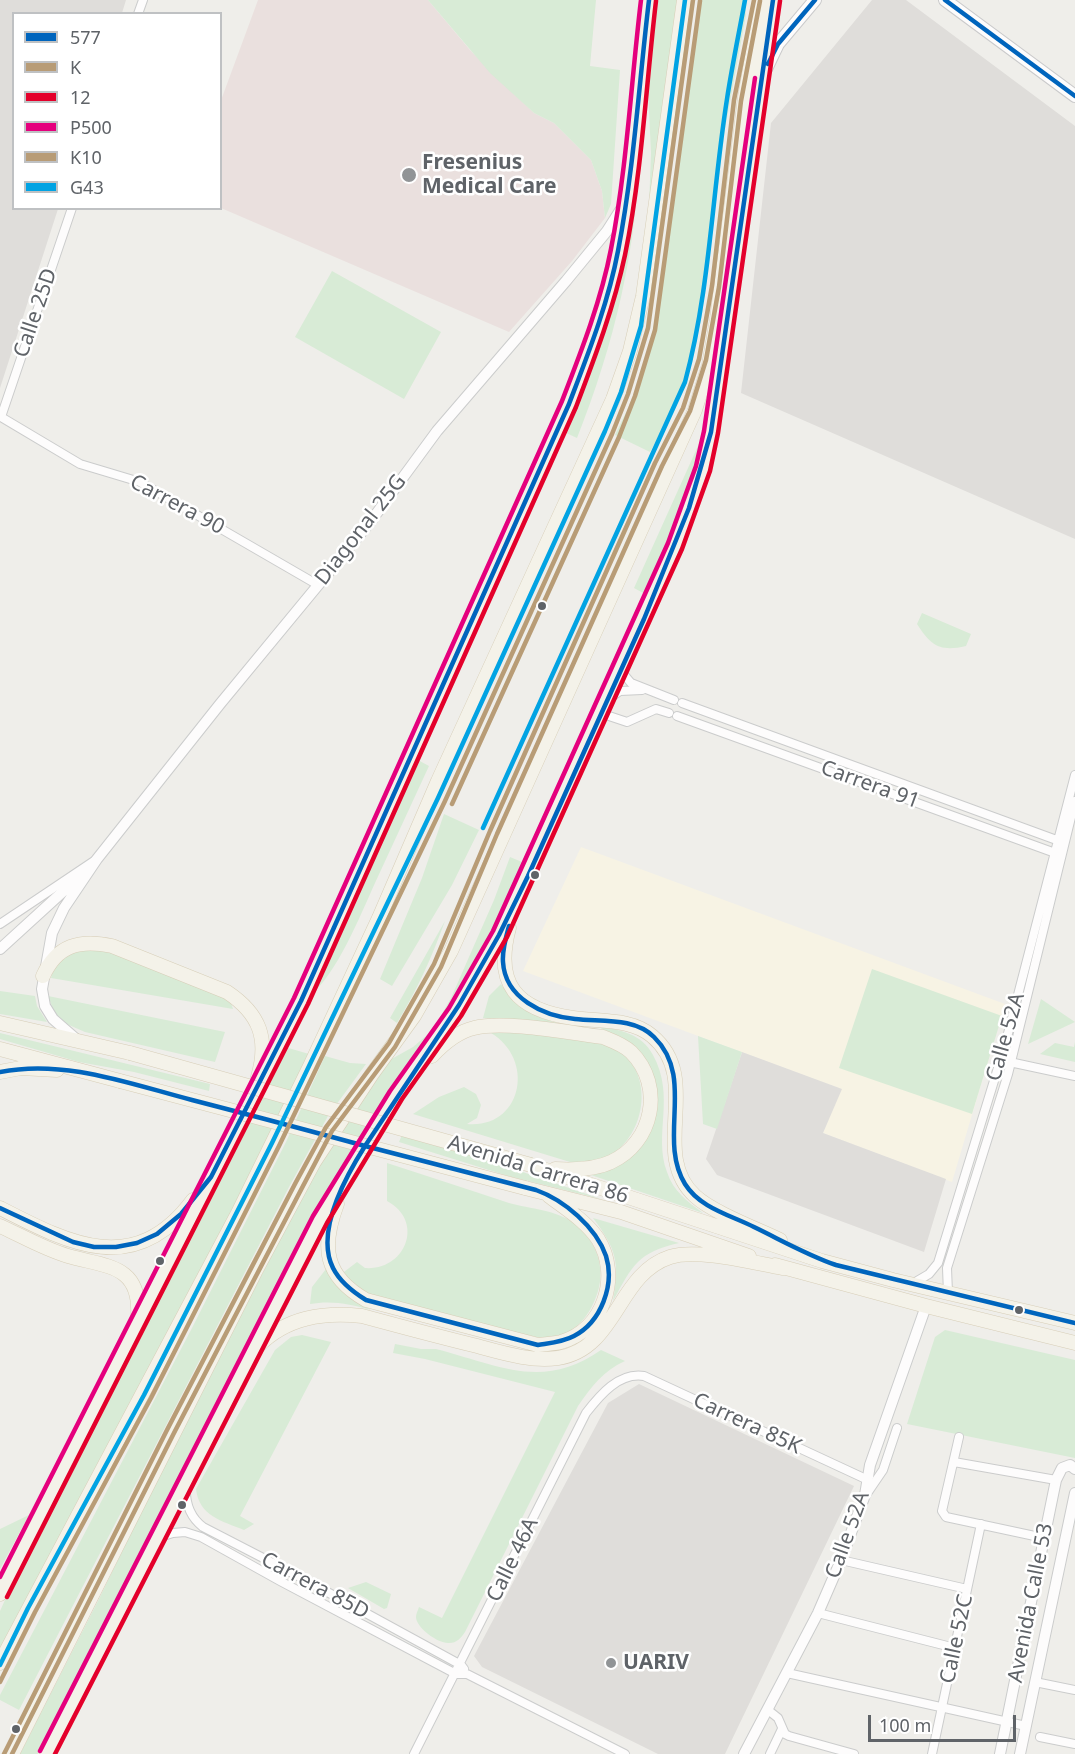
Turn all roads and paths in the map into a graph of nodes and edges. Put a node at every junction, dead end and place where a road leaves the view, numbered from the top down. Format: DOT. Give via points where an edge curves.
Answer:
graph roads {
  1 [pos="649,0"];
  2 [pos="684,0"];
  3 [pos="762,0"];
  4 [pos="773,0"];
  5 [pos="815,0"];
  6 [pos="945,0"];
  7 [pos="762,79"];
  8 [pos="1075,96"];
  9 [pos="625,203"];
  10 [pos="71,210"];
  11 [pos="1,417"];
  12 [pos="318,585"];
  13 [pos="620,670"];
  14 [pos="646,690"];
  15 [pos="662,696"];
  16 [pos="602,708"];
  17 [pos="656,709"];
  18 [pos="1075,775"];
  19 [pos="1075,801"];
  20 [pos="1061,842"];
  21 [pos="1058,854"];
  22 [pos="97,859"];
  23 [pos="515,903"];
  24 [pos="0,924"];
  25 [pos="0,949"];
  26 [pos="43,976"];
  27 [pos="0,1023"];
  28 [pos="78,1040"];
  29 [pos="0,1049"];
  30 [pos="1000,1060"];
  31 [pos="1010,1063"];
  32 [pos="0,1072"];
  33 [pos="89,1072"];
  34 [pos="1075,1076"];
  35 [pos="396,1095"];
  36 [pos="250,1101"];
  37 [pos="537,1167"];
  38 [pos="350,1168"];
  39 [pos="211,1177"];
  40 [pos="545,1193"];
  41 [pos="0,1208"];
  42 [pos="0,1226"];
  43 [pos="822,1261"];
  44 [pos="783,1268"];
  45 [pos="912,1284"];
  46 [pos="948,1293"];
  47 [pos="926,1306"];
  48 [pos="138,1322"];
  49 [pos="1075,1323"];
  50 [pos="1075,1343"];
  51 [pos="250,1353"];
  52 [pos="626,1378"];
  53 [pos="897,1428"];
  54 [pos="959,1437"];
  55 [pos="954,1462"];
  56 [pos="1075,1468"];
  57 [pos="868,1480"];
  58 [pos="1056,1480"];
  59 [pos="186,1482"];
  60 [pos="866,1495"];
  61 [pos="1074,1498"];
  62 [pos="981,1524"];
  63 [pos="157,1538"];
  64 [pos="1044,1538"];
  65 [pos="841,1560"];
  66 [pos="967,1589"];
  67 [pos="0,1594"];
  68 [pos="818,1613"];
  69 [pos="955,1648"];
  70 [pos="0,1663"];
  71 [pos="461,1665"];
  72 [pos="787,1673"];
  73 [pos="456,1674"];
  74 [pos="467,1674"];
  75 [pos="1035,1682"];
  76 [pos="1075,1690"];
  77 [pos="942,1707"];
  78 [pos="768,1710"];
  79 [pos="1007,1722"];
  80 [pos="1026,1726"];
  81 [pos="782,1729"];
  82 [pos="1040,1737"];
  83 [pos="1075,1744"];
  84 [pos="12,1754"];
  85 [pos="46,1754"];
  86 [pos="414,1754"];
  87 [pos="625,1754"];
  88 [pos="744,1754"];
  89 [pos="770,1754"];
  90 [pos="854,1754"];
  91 [pos="932,1754"];
  92 [pos="1000,1754"];
  93 [pos="1020,1754"];
  1 -- 9 [label="main road"];
  2 -- 70 [label="main road" via="643,296 613,399 306,1074 238,1213"];
  3 -- 84 [label="main road" via="745,97 717,319 709,365 695,410 451,951 414,1016 315,1162 255,1272"];
  4 -- 7 [label="main road"];
  5 -- 7 [label="main road" via="778,44"];
  6 -- 8 [label="main road"];
  7 -- 13 [label="main road" via="728,325 703,468 675,546"];
  9 -- 12 [label="street, Diagonal 25G" via="566,281 436,430 371,521"];
  9 -- 36 [label="main road" via="605,304 569,404 301,1001"];
  10 -- 11 [label="street, Calle 25D"];
  11 -- 12 [label="street, Carrera 90" via="80,464 140,482"];
  12 -- 22 [label="street, Diagonal 25G"];
  13 -- 14 [label="street, Carrera 91" via="628,681"];
  13 -- 16 [label="main road"];
  14 -- 15 [label="street, Carrera 91"];
  14 -- 16 [label="street, Carrera 91" via="620,691"];
  15 -- 17 [label="street"];
  15 -- 20 [label="street, Carrera 91"];
  16 -- 17 [label="street" via="627,722"];
  16 -- 23 [label="main road"];
  17 -- 21 [label="street, Carrera 91"];
  18 -- 20 [label="street, Calle 52A"];
  19 -- 20 [label="street, Calle 52A"];
  20 -- 21 [label="street, Calle 52A"];
  21 -- 30 [label="street, Calle 52A"];
  21 -- 31 [label="street, Calle 52A"];
  22 -- 24 [label="street"];
  22 -- 25 [label="street, Diagonal 25G"];
  22 -- 26 [label="street, Diagonal 25G" via="55,923"];
  23 -- 35 [label="main road" via="456,1012"];
  23 -- 43 [label="main road" via="503,963 516,994 542,1011 635,1026 651,1035 673,1065 676,1158 690,1191 707,1205"];
  26 -- 28 [label="street, Diagonal 25G" via="45,1006 52,1019"];
  26 -- 36 [label="main road" via="55,958 68,948 98,943 227,992 251,1012 261,1033 262,1059"];
  27 -- 28 [label="main road, Avenida Carrera 86"];
  28 -- 37 [label="main road, Avenida Carrera 86, bridge"];
  29 -- 33 [label="main road, Avenida Carrera 86"];
  30 -- 31 [label="street"];
  30 -- 45 [label="street, Calle 52A" via="938,1263 929,1275"];
  31 -- 34 [label="street"];
  31 -- 46 [label="street, Calle 52A" via="947,1268"];
  32 -- 33 [label="main road" via="21,1068"];
  33 -- 40 [label="main road, Avenida Carrera 86, bridge"];
  35 -- 37 [label="main road" via="446,1042 472,1028 491,1025 603,1037 631,1052 643,1069 651,1102 645,1129 628,1151 611,1162 587,1168"];
  35 -- 38 [label="main road"];
  36 -- 39 [label="main road"];
  37 -- 43 [label="main road, Avenida Carrera 86"];
  38 -- 40 [label="main road" via="330,1222 327,1247 329,1262 344,1285 366,1300 538,1345 562,1342 589,1326 605,1298 609,1272 603,1250 590,1229"];
  38 -- 51 [label="main road"];
  39 -- 41 [label="main road" via="189,1206 163,1230 143,1241 116,1247 73,1242"];
  39 -- 48 [label="main road"];
  40 -- 44 [label="main road, Avenida Carrera 86" via="621,1212"];
  42 -- 48 [label="main road" via="67,1256 120,1270 136,1290"];
  43 -- 45 [label="main road, Avenida Carrera 86"];
  44 -- 47 [label="main road, Avenida Carrera 86"];
  44 -- 51 [label="main road" via="686,1254 670,1257 646,1270 634,1282 599,1336 588,1346 559,1358 522,1358 342,1314 291,1323"];
  45 -- 46 [label="main road, Avenida Carrera 86"];
  46 -- 49 [label="main road, Avenida Carrera 86"];
  47 -- 50 [label="main road, Avenida Carrera 86"];
  47 -- 57 [label="street, Calle 52A"];
  48 -- 67 [label="main road"];
  51 -- 59 [label="main road"];
  52 -- 57 [label="street, Carrera 85K" via="644,1376"];
  52 -- 71 [label="street, Calle 46A" via="604,1392 586,1413"];
  53 -- 60 [label="street" via="883,1470"];
  54 -- 55 [label="street"];
  55 -- 58 [label="street"];
  55 -- 62 [label="street" via="943,1514"];
  56 -- 58 [label="street" via="1062,1467"];
  57 -- 60 [label="street, Calle 52A"];
  58 -- 64 [label="street, Avenida Calle 53"];
  59 -- 63 [label="main road"];
  59 -- 71 [label="street, Carrera 85D" via="188,1505 203,1527"];
  60 -- 65 [label="street, Calle 52A"];
  61 -- 75 [label="street, Avenida Calle 53"];
  62 -- 64 [label="street"];
  62 -- 66 [label="street, Calle 52C"];
  63 -- 73 [label="street, Carrera 85D" via="185,1532 201,1538"];
  63 -- 85 [label="main road"];
  64 -- 79 [label="street, Avenida Calle 53"];
  65 -- 66 [label="street"];
  65 -- 68 [label="street, Calle 52A"];
  66 -- 69 [label="street, Calle 52C"];
  68 -- 69 [label="street"];
  68 -- 72 [label="street, Calle 52A"];
  69 -- 77 [label="street, Calle 52C"];
  71 -- 73 [label="street, Calle 46A"];
  71 -- 74 [label="street, Carrera 85D"];
  72 -- 77 [label="street"];
  72 -- 78 [label="street, Calle 52A"];
  73 -- 74 [label="street, Carrera 85D"];
  73 -- 86 [label="street, Calle 46A"];
  74 -- 87 [label="street, Carrera 85D"];
  75 -- 76 [label="street"];
  75 -- 80 [label="street, Avenida Calle 53"];
  77 -- 79 [label="street"];
  77 -- 91 [label="street, Calle 52C"];
  78 -- 81 [label="street" via="778,1718"];
  78 -- 88 [label="street, Calle 52A"];
  79 -- 80 [label="street"];
  79 -- 92 [label="street, Avenida Calle 53"];
  80 -- 93 [label="street, Avenida Calle 53"];
  81 -- 89 [label="street"];
  81 -- 90 [label="street" via="789,1736"];
  82 -- 83 [label="street"];
}
